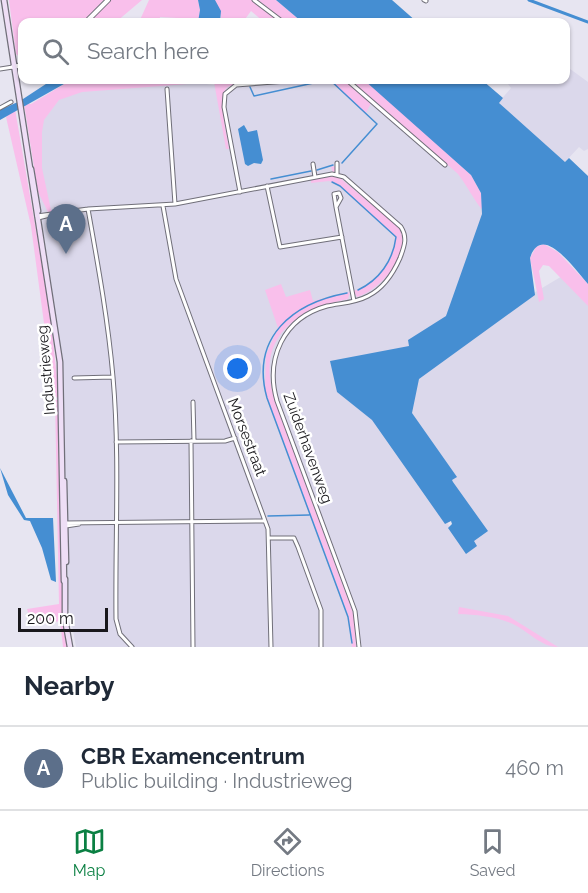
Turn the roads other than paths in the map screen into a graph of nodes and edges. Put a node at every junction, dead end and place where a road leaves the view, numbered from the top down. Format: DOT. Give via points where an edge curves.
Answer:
graph roads {
  1 [pos="4,0"];
  2 [pos="108,0"];
  3 [pos="254,0"];
  4 [pos="90,18"];
  5 [pos="278,18"];
  6 [pos="18,66"];
  7 [pos="13,67"];
  8 [pos="0,69"];
  9 [pos="276,84"];
  10 [pos="352,84"];
  11 [pos="167,89"];
  12 [pos="10,102"];
  13 [pos="0,108"];
  14 [pos="337,163"];
  15 [pos="313,164"];
  16 [pos="445,165"];
  17 [pos="337,174"];
  18 [pos="315,177"];
  19 [pos="267,186"];
  20 [pos="240,192"];
  21 [pos="175,204"];
  22 [pos="163,206"];
  23 [pos="336,207"];
  24 [pos="88,210"];
  25 [pos="38,217"];
  26 [pos="342,237"];
  27 [pos="354,301"];
  28 [pos="113,377"];
  29 [pos="74,378"];
  30 [pos="193,402"];
  31 [pos="235,438"];
  32 [pos="193,441"];
  33 [pos="116,442"];
  34 [pos="264,520"];
  35 [pos="192,523"];
  36 [pos="64,524"];
  37 [pos="115,524"];
  38 [pos="269,538"];
  39 [pos="71,647"];
  40 [pos="132,647"];
  41 [pos="193,647"];
  42 [pos="271,647"];
  43 [pos="321,647"];
  44 [pos="359,647"];
  1 -- 7 [label="main road, Industrieweg"];
  2 -- 4 [label="street"];
  3 -- 5 [label="street"];
  6 -- 7 [label="street"];
  7 -- 8 [label="street"];
  7 -- 25 [label="main road, Industrieweg"];
  9 -- 20 [label="street" via="236,86 225,94"];
  10 -- 16 [label="street"];
  11 -- 21 [label="street"];
  12 -- 13 [label="street"];
  14 -- 17 [label="street"];
  15 -- 18 [label="street"];
  17 -- 18 [label="street"];
  17 -- 27 [label="street, Zuiderhavenweg" via="401,227 405,237 387,281"];
  18 -- 19 [label="street"];
  19 -- 20 [label="street"];
  19 -- 26 [label="street" via="280,247"];
  20 -- 21 [label="street"];
  21 -- 22 [label="street"];
  22 -- 24 [label="street"];
  22 -- 31 [label="street, Morsestraat" via="176,279"];
  23 -- 26 [label="street"];
  24 -- 25 [label="street"];
  24 -- 28 [label="street"];
  25 -- 36 [label="main road, Industrieweg" via="60,362"];
  26 -- 27 [label="street"];
  27 -- 44 [label="street, Zuiderhavenweg" via="316,310 295,323 280,342 272,373 277,401 355,611"];
  28 -- 29 [label="street"];
  28 -- 33 [label="street"];
  30 -- 32 [label="street"];
  31 -- 32 [label="street"];
  31 -- 34 [label="street, Morsestraat"];
  32 -- 33 [label="street"];
  32 -- 35 [label="street"];
  33 -- 37 [label="street"];
  34 -- 35 [label="street"];
  34 -- 38 [label="street, Morsestraat"];
  35 -- 37 [label="street"];
  35 -- 41 [label="street"];
  36 -- 37 [label="street"];
  36 -- 39 [label="main road, Industrieweg" via="64,581"];
  37 -- 40 [label="street" via="117,627"];
  38 -- 42 [label="street, Morsestraat"];
  38 -- 43 [label="street" via="294,538 321,610"];
}
